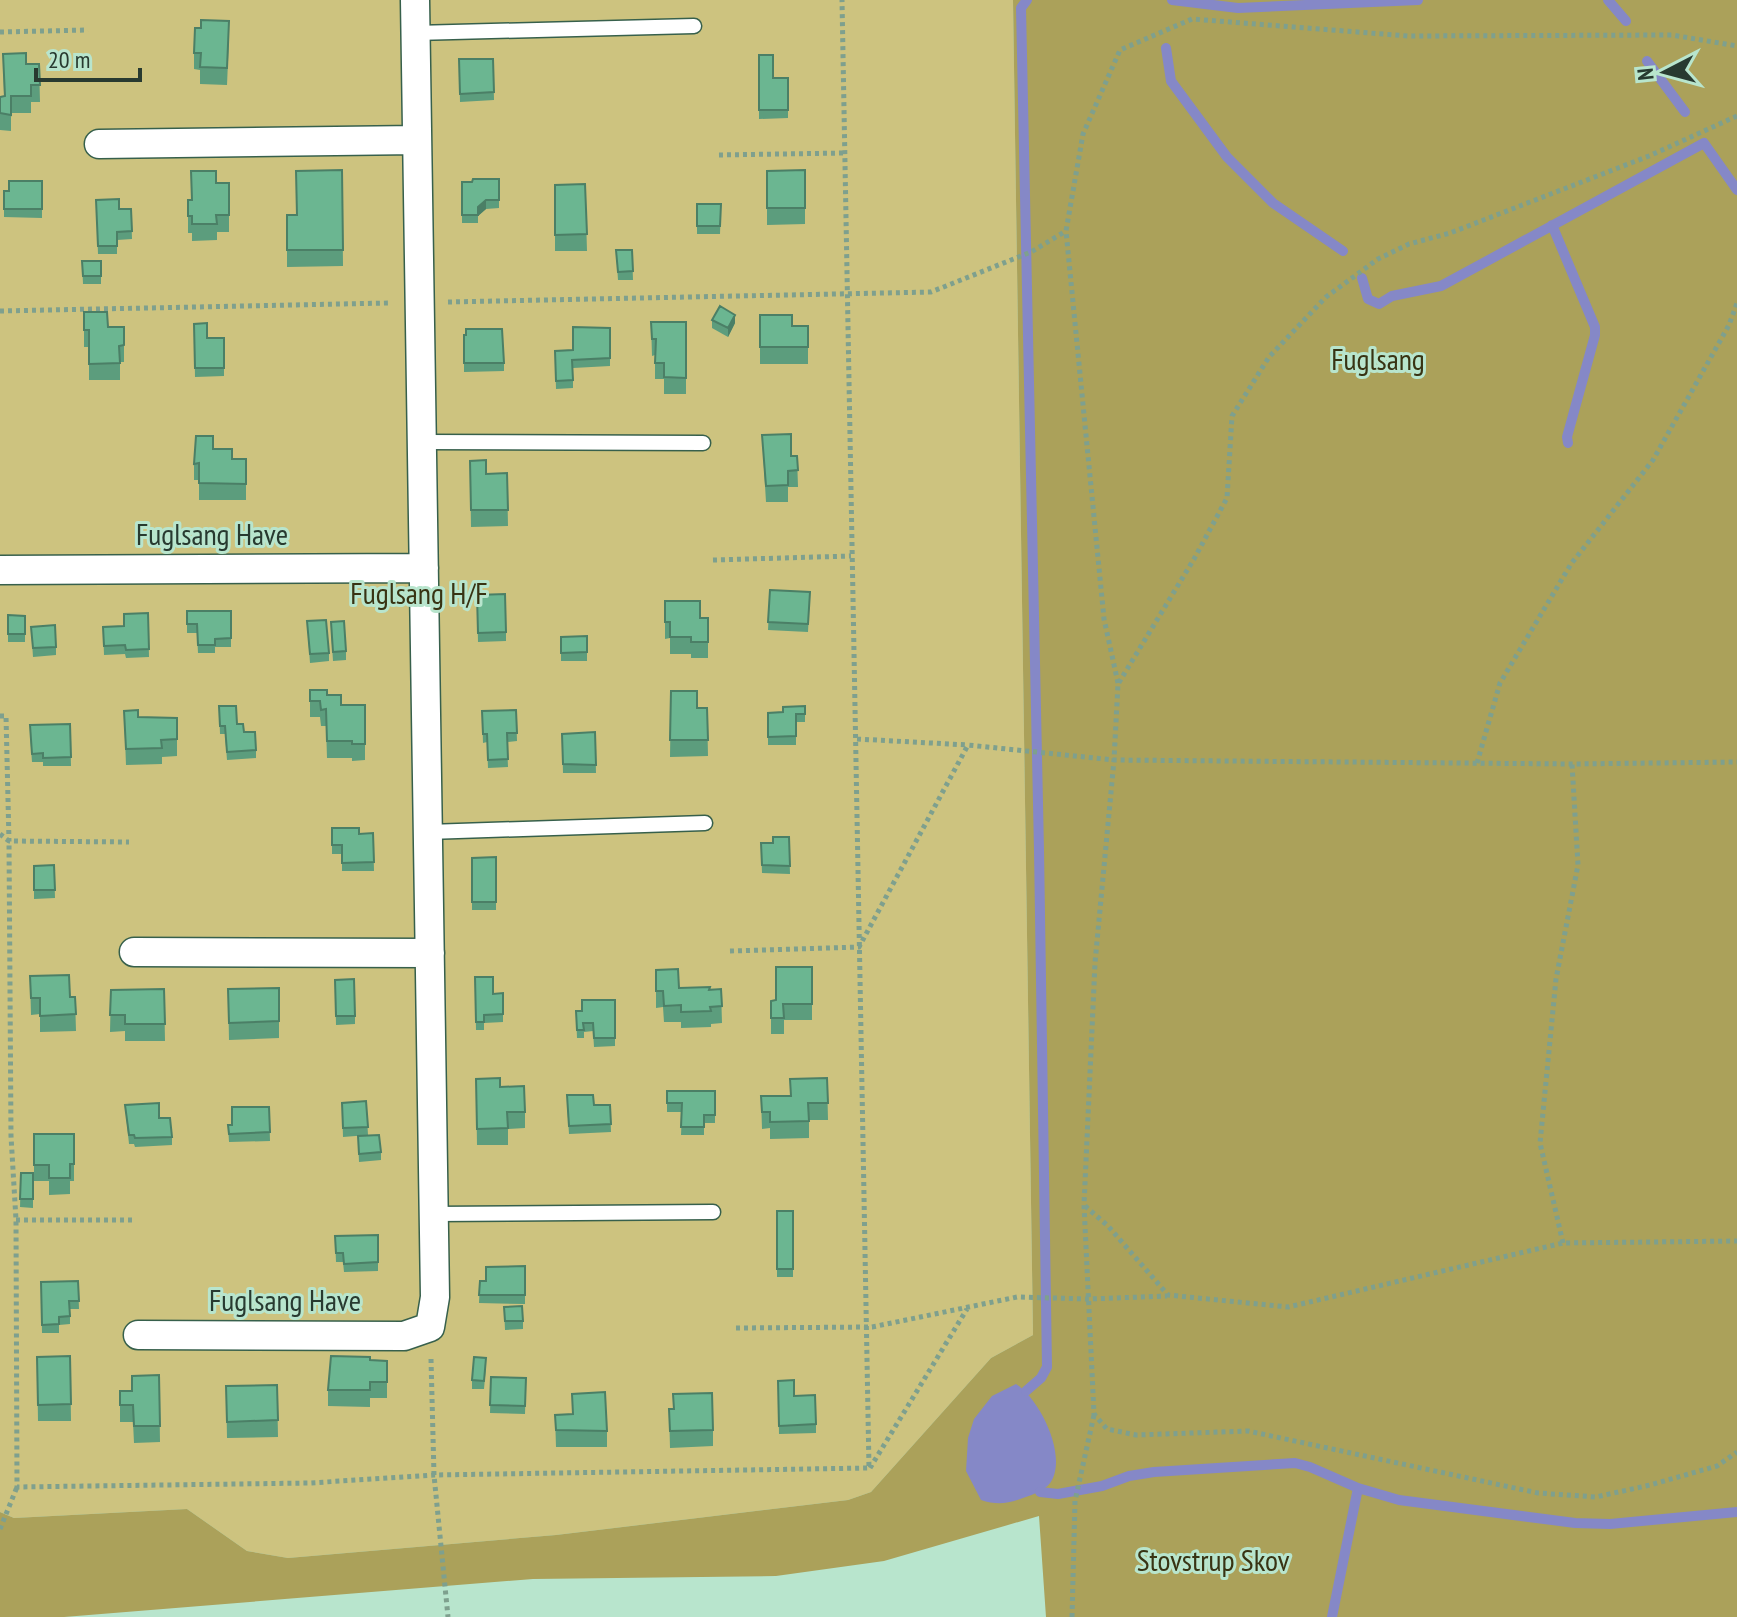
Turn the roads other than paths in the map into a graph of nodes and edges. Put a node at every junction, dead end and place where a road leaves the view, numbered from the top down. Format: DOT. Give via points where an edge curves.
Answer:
graph roads {
  1 [pos="415,0"];
  2 [pos="694,26"];
  3 [pos="415,33"];
  4 [pos="417,140"];
  5 [pos="99,144"];
  6 [pos="422,442"];
  7 [pos="703,443"];
  8 [pos="424,568"];
  9 [pos="0,570"];
  10 [pos="705,823"];
  11 [pos="428,832"];
  12 [pos="134,952"];
  13 [pos="430,953"];
  14 [pos="713,1212"];
  15 [pos="434,1214"];
  16 [pos="138,1335"];
  1 -- 3 [label="street"];
  2 -- 3 [label="lane"];
  3 -- 4 [label="street"];
  4 -- 5 [label="street"];
  4 -- 6 [label="street"];
  6 -- 7 [label="lane"];
  6 -- 8 [label="street"];
  8 -- 9 [label="street, Fuglsang Have"];
  8 -- 11 [label="street"];
  10 -- 11 [label="lane"];
  11 -- 13 [label="street"];
  12 -- 13 [label="street"];
  13 -- 15 [label="street"];
  14 -- 15 [label="lane"];
  15 -- 16 [label="street, Fuglsang Have" via="430,1327 404,1336"];
}
